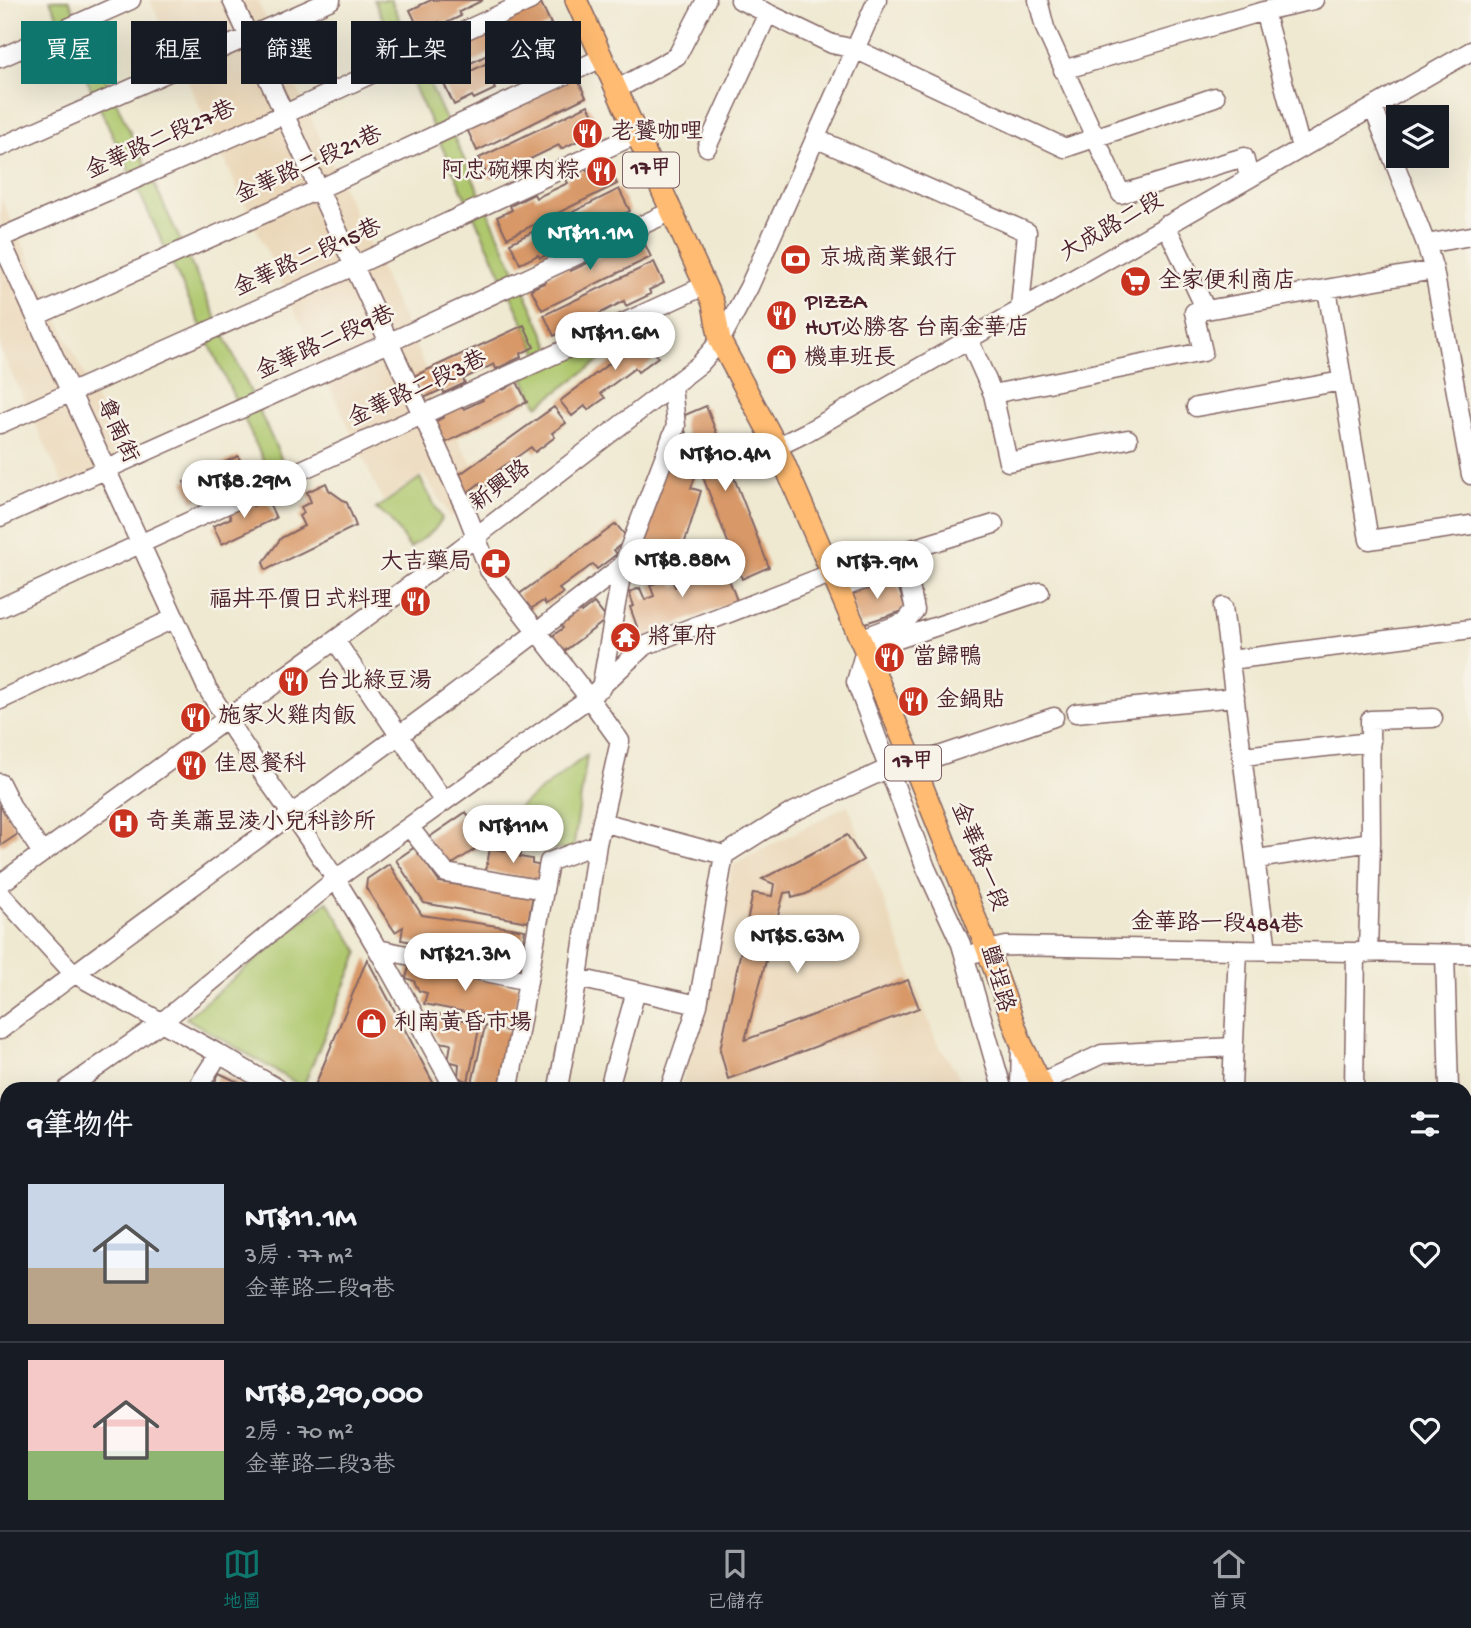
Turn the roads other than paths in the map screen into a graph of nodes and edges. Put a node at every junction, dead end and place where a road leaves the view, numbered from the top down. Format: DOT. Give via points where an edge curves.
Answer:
graph roads {
  1 [pos="131,0"];
  2 [pos="232,0"];
  3 [pos="331,0"];
  4 [pos="531,0"];
  5 [pos="576,0"];
  6 [pos="706,0"];
  7 [pos="740,0"];
  8 [pos="877,0"];
  9 [pos="1038,0"];
  10 [pos="1314,0"];
  11 [pos="1264,11"];
  12 [pos="768,13"];
  13 [pos="241,21"];
  14 [pos="285,21"];
  15 [pos="241,41"];
  16 [pos="855,49"];
  17 [pos="1471,51"];
  18 [pos="0,58"];
  19 [pos="603,58"];
  20 [pos="1063,70"];
  21 [pos="270,84"];
  22 [pos="616,90"];
  23 [pos="1215,97"];
  24 [pos="1373,107"];
  25 [pos="285,114"];
  26 [pos="635,135"];
  27 [pos="815,138"];
  28 [pos="1095,139"];
  29 [pos="707,147"];
  30 [pos="0,148"];
  31 [pos="1301,148"];
  32 [pos="1250,177"];
  33 [pos="319,189"];
  34 [pos="670,212"];
  35 [pos="1166,225"];
  36 [pos="1471,236"];
  37 [pos="0,238"];
  38 [pos="1426,244"];
  39 [pos="354,266"];
  40 [pos="1434,270"];
  41 [pos="704,286"];
  42 [pos="1327,289"];
  43 [pos="1020,308"];
  44 [pos="1206,310"];
  45 [pos="36,316"];
  46 [pos="968,338"];
  47 [pos="720,341"];
  48 [pos="388,343"];
  49 [pos="1342,380"];
  50 [pos="672,386"];
  51 [pos="70,391"];
  52 [pos="993,394"];
  53 [pos="1196,407"];
  54 [pos="423,416"];
  55 [pos="0,424"];
  56 [pos="1128,439"];
  57 [pos="777,447"];
  58 [pos="106,468"];
  59 [pos="1471,475"];
  60 [pos="0,517"];
  61 [pos="994,524"];
  62 [pos="1471,525"];
  63 [pos="476,537"];
  64 [pos="140,543"];
  65 [pos="623,565"];
  66 [pos="834,582"];
  67 [pos="1040,592"];
  68 [pos="1223,607"];
  69 [pos="0,608"];
  70 [pos="175,618"];
  71 [pos="1471,629"];
  72 [pos="537,633"];
  73 [pos="335,640"];
  74 [pos="862,644"];
  75 [pos="1230,660"];
  76 [pos="595,693"];
  77 [pos="1235,697"];
  78 [pos="0,700"];
  79 [pos="1076,713"];
  80 [pos="1054,717"];
  81 [pos="1433,718"];
  82 [pos="226,719"];
  83 [pos="400,736"];
  84 [pos="1371,743"];
  85 [pos="1243,756"];
  86 [pos="911,758"];
  87 [pos="890,767"];
  88 [pos="0,783"];
  89 [pos="444,802"];
  90 [pos="292,814"];
  91 [pos="602,822"];
  92 [pos="410,828"];
  93 [pos="1371,842"];
  94 [pos="597,844"];
  95 [pos="42,853"];
  96 [pos="724,855"];
  97 [pos="1257,859"];
  98 [pos="336,879"];
  99 [pos="0,884"];
  100 [pos="544,890"];
  101 [pos="0,893"];
  102 [pos="378,949"];
  103 [pos="986,950"];
  104 [pos="1238,950"];
  105 [pos="1268,951"];
  106 [pos="1362,952"];
  107 [pos="1445,954"];
  108 [pos="1471,954"];
  109 [pos="964,956"];
  110 [pos="73,973"];
  111 [pos="578,978"];
  112 [pos="527,981"];
  113 [pos="636,991"];
  114 [pos="698,1005"];
  115 [pos="162,1022"];
  116 [pos="0,1030"];
  117 [pos="1233,1047"];
  118 [pos="219,1054"];
  119 [pos="77,1082"];
  120 [pos="201,1082"];
  121 [pos="267,1082"];
  122 [pos="451,1082"];
  123 [pos="510,1082"];
  124 [pos="559,1082"];
  125 [pos="611,1082"];
  126 [pos="675,1082"];
  127 [pos="1000,1082"];
  128 [pos="1033,1082"];
  129 [pos="1044,1082"];
  130 [pos="1232,1082"];
  131 [pos="1354,1082"];
  132 [pos="1449,1082"];
  1 -- 18 [label="street"];
  2 -- 13 [label="street"];
  3 -- 14 [label="street"];
  4 -- 25 [label="street, 金華路二段27巷"];
  5 -- 19 [label="main road, 17甲"];
  6 -- 22 [label="street" via="677,57"];
  7 -- 12 [label="street"];
  8 -- 16 [label="street, 新興路"];
  9 -- 20 [label="street"];
  10 -- 11 [label="street"];
  11 -- 20 [label="street"];
  11 -- 31 [label="street"];
  12 -- 16 [label="street" via="832,44"];
  12 -- 29 [label="street"];
  15 -- 30 [label="street"];
  16 -- 27 [label="street, 新興路"];
  16 -- 28 [label="street" via="1065,148"];
  17 -- 24 [label="street, 大成路二段"];
  19 -- 22 [label="main road, 17甲"];
  19 -- 33 [label="street, 金華路二段21巷"];
  20 -- 28 [label="street"];
  21 -- 25 [label="street"];
  22 -- 26 [label="main road, 17甲"];
  23 -- 28 [label="street"];
  24 -- 31 [label="street, 大成路二段"];
  24 -- 38 [label="street"];
  25 -- 33 [label="street"];
  25 -- 37 [label="street, 金華路二段27巷"];
  26 -- 34 [label="main road, 17甲"];
  26 -- 39 [label="street, 金華路二段15巷"];
  27 -- 43 [label="street" via="1027,233"];
  27 -- 47 [label="street, 新興路" via="750,287"];
  28 -- 32 [label="street" via="1121,194 1244,157"];
  31 -- 32 [label="street, 大成路二段"];
  32 -- 35 [label="street, 大成路二段"];
  33 -- 39 [label="street"];
  33 -- 45 [label="street, 金華路二段21巷"];
  34 -- 41 [label="main road, 17甲"];
  34 -- 48 [label="street, 金華路二段9巷"];
  35 -- 43 [label="street, 大成路二段"];
  35 -- 44 [label="street"];
  36 -- 38 [label="street"];
  37 -- 45 [label="street, 尊南街"];
  38 -- 40 [label="street"];
  39 -- 48 [label="street"];
  39 -- 51 [label="street, 金華路二段15巷"];
  40 -- 42 [label="street"];
  40 -- 59 [label="street"];
  41 -- 47 [label="main road, 17甲" via="713,303"];
  41 -- 54 [label="street, 金華路二段3巷"];
  42 -- 44 [label="street"];
  42 -- 49 [label="street"];
  43 -- 46 [label="street, 大成路二段"];
  44 -- 52 [label="street" via="1194,312 1203,352"];
  45 -- 51 [label="street, 尊南街"];
  46 -- 52 [label="street"];
  46 -- 57 [label="street, 大成路二段"];
  47 -- 50 [label="street, 新興路"];
  47 -- 57 [label="main road, 金華路一段 / 17甲"];
  48 -- 54 [label="street"];
  48 -- 58 [label="street, 金華路二段9巷"];
  49 -- 53 [label="street"];
  49 -- 62 [label="street" via="1369,540"];
  50 -- 63 [label="street, 新興路"];
  50 -- 65 [label="street" via="676,426"];
  51 -- 55 [label="street, 金華路二段15巷"];
  51 -- 58 [label="street, 尊南街"];
  52 -- 56 [label="street" via="1008,462"];
  54 -- 63 [label="street"];
  54 -- 64 [label="street, 金華路二段3巷"];
  57 -- 66 [label="main road, 金華路一段 / 17甲"];
  58 -- 60 [label="street, 金華路二段9巷"];
  58 -- 64 [label="street, 尊南街"];
  61 -- 66 [label="street"];
  63 -- 72 [label="street" via="489,570"];
  63 -- 73 [label="street, 新興路"];
  64 -- 69 [label="street, 金華路二段3巷"];
  64 -- 70 [label="street, 尊南街"];
  65 -- 72 [label="street"];
  65 -- 76 [label="street"];
  66 -- 74 [label="main road, 金華路一段 / 17甲"];
  66 -- 74 [label="street" via="896,569 908,577 915,610 905,622"];
  66 -- 76 [label="street" via="645,646"];
  67 -- 74 [label="street"];
  68 -- 75 [label="street"];
  70 -- 78 [label="street"];
  70 -- 82 [label="street, 尊南街"];
  71 -- 75 [label="street"];
  72 -- 76 [label="street"];
  72 -- 83 [label="street"];
  73 -- 82 [label="street, 新興路"];
  73 -- 83 [label="street"];
  74 -- 86 [label="main road, 金華路一段 / 17甲"];
  74 -- 87 [label="street, 鹽埕路" via="856,682"];
  75 -- 77 [label="street"];
  76 -- 89 [label="street"];
  76 -- 91 [label="street" via="620,741"];
  77 -- 79 [label="street"];
  77 -- 85 [label="street"];
  80 -- 86 [label="street" via="933,758"];
  81 -- 84 [label="street" via="1370,720"];
  82 -- 90 [label="street, 尊南街"];
  82 -- 95 [label="street, 新興路"];
  83 -- 89 [label="street"];
  83 -- 90 [label="street"];
  84 -- 85 [label="street"];
  84 -- 93 [label="street"];
  85 -- 97 [label="street"];
  86 -- 87 [label="street"];
  86 -- 103 [label="main road, 金華路一段 / 17甲"];
  87 -- 96 [label="street" via="791,813"];
  87 -- 109 [label="street, 鹽埕路"];
  88 -- 95 [label="street"];
  89 -- 92 [label="street"];
  90 -- 98 [label="street, 尊南街"];
  90 -- 110 [label="street"];
  91 -- 94 [label="street"];
  91 -- 96 [label="street"];
  92 -- 98 [label="street"];
  92 -- 100 [label="street" via="446,873"];
  93 -- 97 [label="street"];
  93 -- 106 [label="street"];
  94 -- 100 [label="street" via="549,862"];
  94 -- 111 [label="street"];
  95 -- 99 [label="street, 新興路"];
  96 -- 114 [label="street"];
  97 -- 105 [label="street"];
  98 -- 102 [label="street, 尊南街"];
  98 -- 115 [label="street"];
  100 -- 112 [label="street"];
  101 -- 110 [label="street"];
  102 -- 112 [label="street"];
  102 -- 122 [label="street, 尊南街"];
  103 -- 104 [label="street, 金華路一段484巷" via="1006,946"];
  103 -- 109 [label="street, 金華路一段484巷"];
  103 -- 128 [label="main road, 金華路一段 / 17甲"];
  104 -- 105 [label="street, 金華路一段484巷"];
  104 -- 117 [label="street"];
  105 -- 106 [label="street, 金華路一段484巷"];
  106 -- 107 [label="street, 金華路一段484巷"];
  106 -- 131 [label="street"];
  107 -- 108 [label="street, 金華路一段484巷"];
  107 -- 132 [label="street"];
  109 -- 127 [label="street, 鹽埕路"];
  110 -- 115 [label="street"];
  110 -- 116 [label="street"];
  111 -- 113 [label="street"];
  111 -- 124 [label="street"];
  112 -- 123 [label="street"];
  113 -- 114 [label="street"];
  113 -- 125 [label="street"];
  114 -- 126 [label="street"];
  115 -- 118 [label="street"];
  115 -- 119 [label="street"];
  117 -- 129 [label="street" via="1102,1054"];
  117 -- 130 [label="street"];
  118 -- 120 [label="street"];
  118 -- 121 [label="street"];
}
